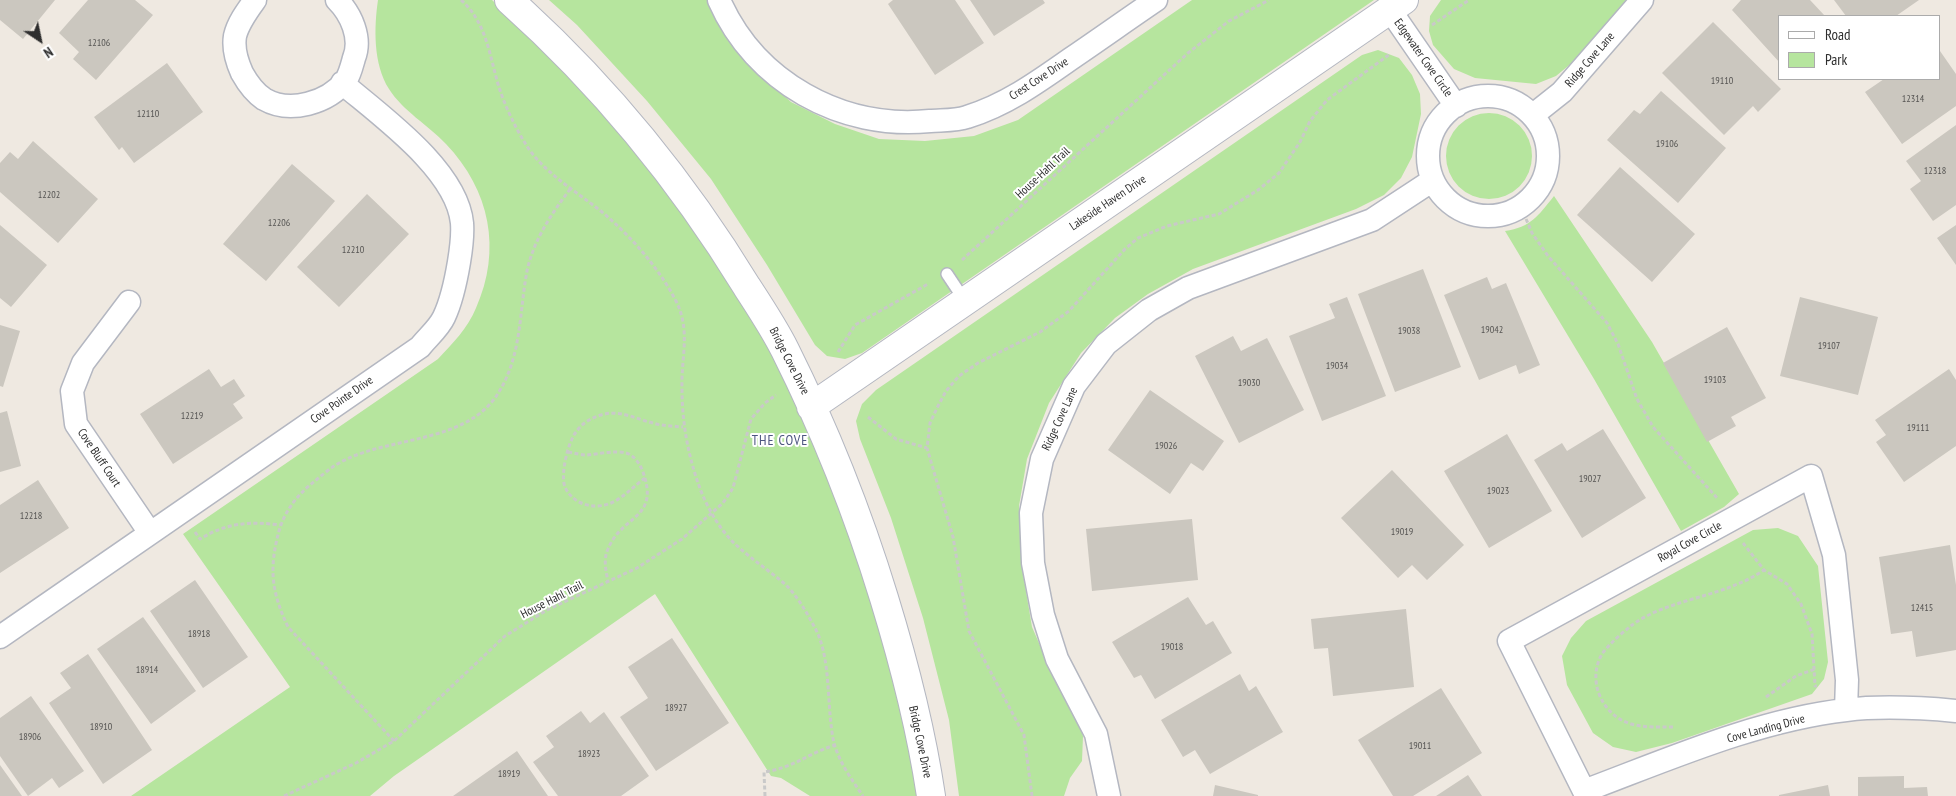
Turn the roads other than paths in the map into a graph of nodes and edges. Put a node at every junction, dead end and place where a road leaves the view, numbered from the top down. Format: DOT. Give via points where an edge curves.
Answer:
graph roads {
  1 [pos="336,0"];
  2 [pos="509,0"];
  3 [pos="719,0"];
  4 [pos="1156,0"];
  5 [pos="1642,0"];
  6 [pos="250,2"];
  7 [pos="1397,5"];
  8 [pos="342,83"];
  9 [pos="1456,106"];
  10 [pos="1533,115"];
  11 [pos="1433,180"];
  12 [pos="947,274"];
  13 [pos="965,301"];
  14 [pos="129,302"];
  15 [pos="811,407"];
  16 [pos="150,533"];
  17 [pos="0,637"];
  18 [pos="1846,710"];
  19 [pos="1956,711"];
  20 [pos="1584,791"];
  21 [pos="931,796"];
  22 [pos="1109,796"];
  1 -- 8 [label="street" via="355,28 357,52"];
  2 -- 15 [label="street, Bridge Cove Drive" via="545,32 606,96 675,178 784,348"];
  3 -- 4 [label="street, Crest Cove Drive" via="730,25 758,60 798,92 845,114 904,124 966,118 1017,97"];
  5 -- 10 [label="street, Ridge Cove Lane" via="1562,92"];
  6 -- 8 [label="street" via="235,37 236,62 247,82 264,99 288,105 312,103 333,93"];
  7 -- 9 [label="street, Edgewater Cove Circle"];
  7 -- 13 [label="street, Lakeside Haven Drive"];
  8 -- 16 [label="street, Cove Pointe Drive" via="409,140 433,165 452,193 462,222 461,251 456,283 444,318 420,347"];
  9 -- 10 [label="street" via="1478,96 1498,96 1517,103"];
  9 -- 11 [label="street" via="1442,118 1431,138 1429,164"];
  10 -- 11 [label="street" via="1544,132 1549,154 1544,179 1521,207 1483,216 1455,206"];
  11 -- 22 [label="street, Ridge Cove Lane" via="1372,220 1188,288 1149,310 1106,344 1074,386 1042,459 1031,513 1033,563 1043,615 1057,659 1096,734"];
  12 -- 13 [label="lane"];
  13 -- 15 [label="street, Lakeside Haven Drive"];
  14 -- 16 [label="street, Cove Bluff Court" via="83,363 72,391 76,424"];
  15 -- 21 [label="street, Bridge Cove Drive" via="834,455 872,558 902,656"];
  16 -- 17 [label="street, Cove Pointe Drive"];
  18 -- 19 [label="street, Cove Landing Drive"];
  18 -- 20 [label="street, Cove Landing Drive" via="1780,723"];
  18 -- 20 [label="street, Royal Cove Circle" via="1847,680 1834,555 1811,476 1509,641"];
}
